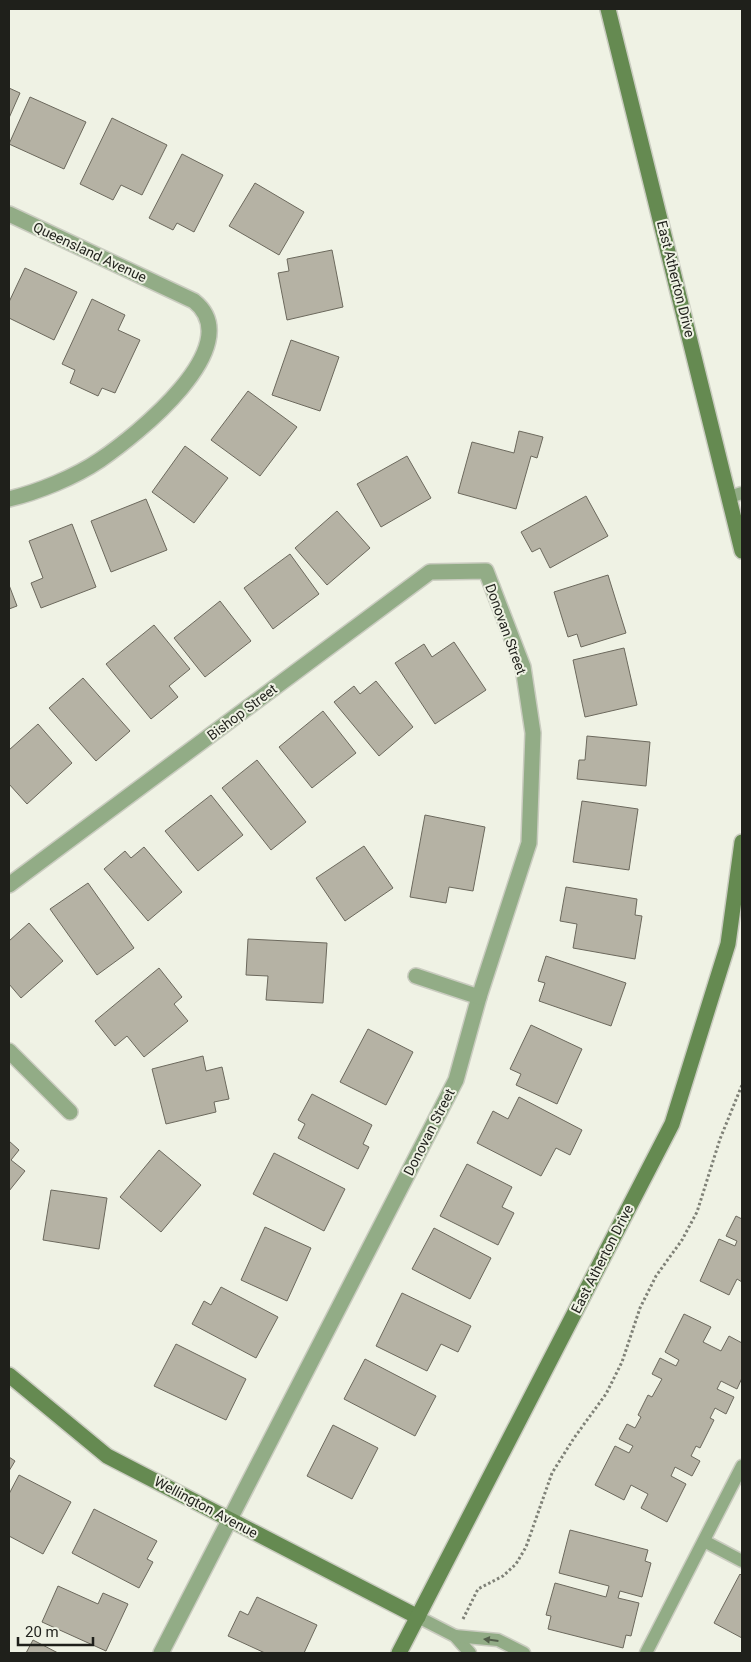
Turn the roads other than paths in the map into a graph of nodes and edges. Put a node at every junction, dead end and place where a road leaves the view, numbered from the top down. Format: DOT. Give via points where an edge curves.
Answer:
graph roads {
  1 [pos="608,9"];
  2 [pos="9,214"];
  3 [pos="736,495"];
  4 [pos="9,499"];
  5 [pos="742,550"];
  6 [pos="486,571"];
  7 [pos="742,842"];
  8 [pos="9,885"];
  9 [pos="416,976"];
  10 [pos="479,997"];
  11 [pos="9,1051"];
  12 [pos="70,1112"];
  13 [pos="9,1375"];
  14 [pos="741,1471"];
  15 [pos="229,1520"];
  16 [pos="704,1542"];
  17 [pos="742,1561"];
  18 [pos="418,1617"];
  19 [pos="455,1636"];
  20 [pos="161,1653"];
  21 [pos="399,1653"];
  22 [pos="470,1653"];
  23 [pos="524,1653"];
  24 [pos="646,1653"];
  1 -- 3 [label="street, East Atherton Drive"];
  2 -- 4 [label="street, Queensland Avenue" via="194,301 204,309 210,328 204,354 191,377 155,417 98,461 39,490"];
  3 -- 5 [label="street, East Atherton Drive"];
  6 -- 8 [label="street, Bishop Street" via="430,572"];
  6 -- 10 [label="street, Donovan Street" via="523,667 533,734 529,843"];
  7 -- 18 [label="street, East Atherton Drive" via="728,944 672,1124"];
  9 -- 10 [label="street"];
  10 -- 15 [label="street, Donovan Street" via="456,1080"];
  11 -- 12 [label="street"];
  13 -- 15 [label="street, Wellington Avenue" via="108,1456"];
  14 -- 16 [label="lane"];
  15 -- 18 [label="street, Wellington Avenue"];
  15 -- 20 [label="street, Donovan Street"];
  16 -- 17 [label="lane"];
  16 -- 24 [label="lane"];
  18 -- 19 [label="lane"];
  18 -- 21 [label="street, East Atherton Drive"];
  19 -- 22 [label="lane"];
  23 -- 19 [label="lane, one-way" via="498,1640"];
}
